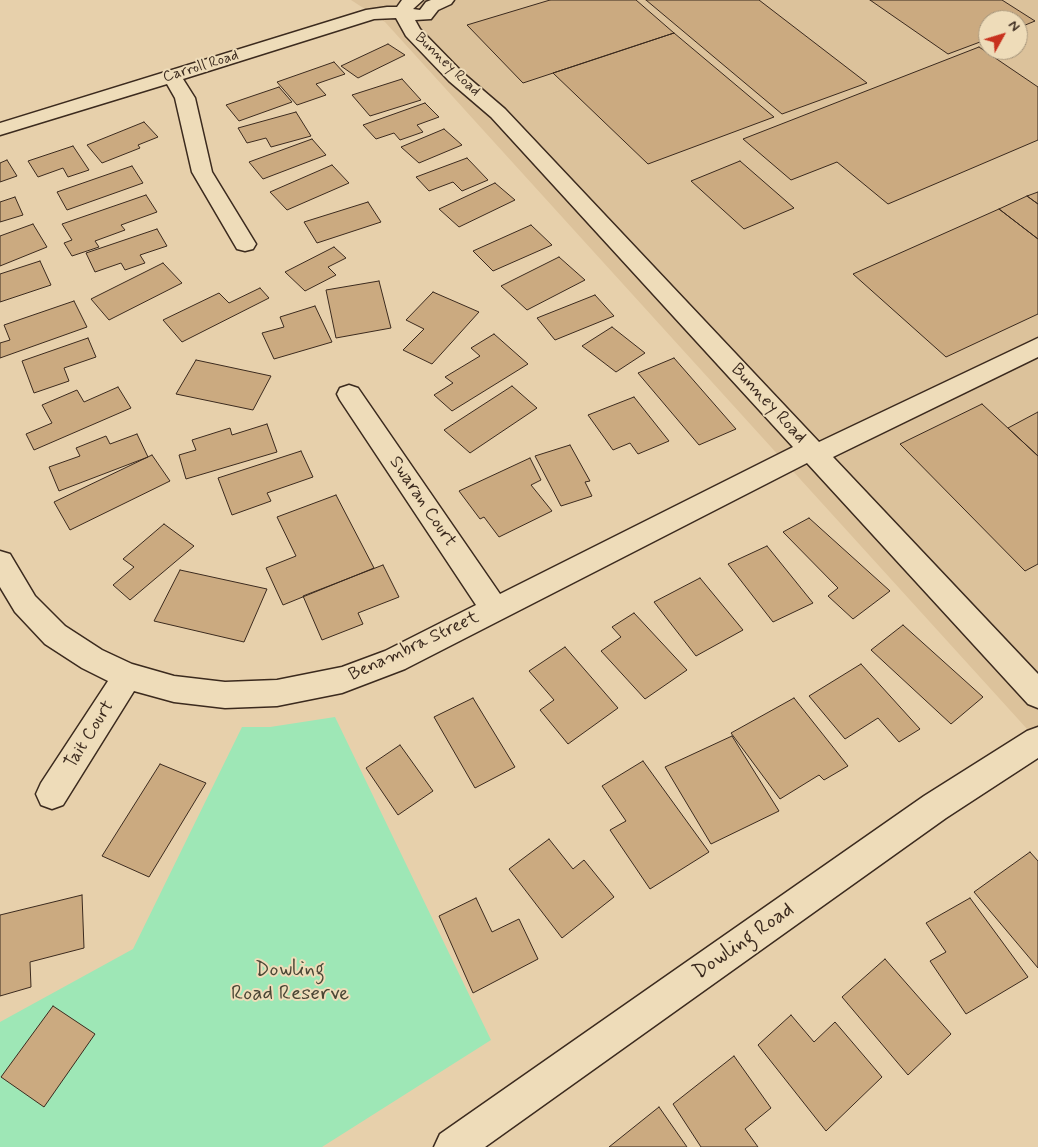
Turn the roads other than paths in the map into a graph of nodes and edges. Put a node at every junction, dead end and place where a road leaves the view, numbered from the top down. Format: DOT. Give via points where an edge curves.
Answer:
graph roads {
  1 [pos="445,0"];
  2 [pos="408,6"];
  3 [pos="425,15"];
  4 [pos="172,77"];
  5 [pos="498,113"];
  6 [pos="0,129"];
  7 [pos="245,244"];
  8 [pos="1038,347"];
  9 [pos="349,394"];
  10 [pos="812,452"];
  11 [pos="0,562"];
  12 [pos="495,610"];
  13 [pos="127,676"];
  14 [pos="1038,695"];
  15 [pos="1038,741"];
  16 [pos="52,794"];
  17 [pos="453,1147"];
  1 -- 3 [label="street" via="432,6"];
  2 -- 3 [label="street, Carroll Road"];
  2 -- 4 [label="street, Carroll Road" via="372,14"];
  2 -- 5 [label="street, Bunney Road" via="412,32 456,77"];
  3 -- 5 [label="street, Bunney Road"];
  4 -- 6 [label="street, Carroll Road"];
  4 -- 7 [label="street" via="185,98 202,172"];
  5 -- 10 [label="street, Bunney Road"];
  8 -- 10 [label="street, Benambra Street"];
  9 -- 12 [label="street, Swaran Court"];
  10 -- 12 [label="street, Benambra Street"];
  10 -- 14 [label="street, Bunney Road"];
  11 -- 13 [label="street, Benambra Street" via="24,604 55,635 92,659"];
  12 -- 13 [label="street, Benambra Street" via="369,671 309,688 225,696 174,689"];
  13 -- 16 [label="street, Tait Court"];
  15 -- 17 [label="street, Dowling Road" via="935,807"];
}
